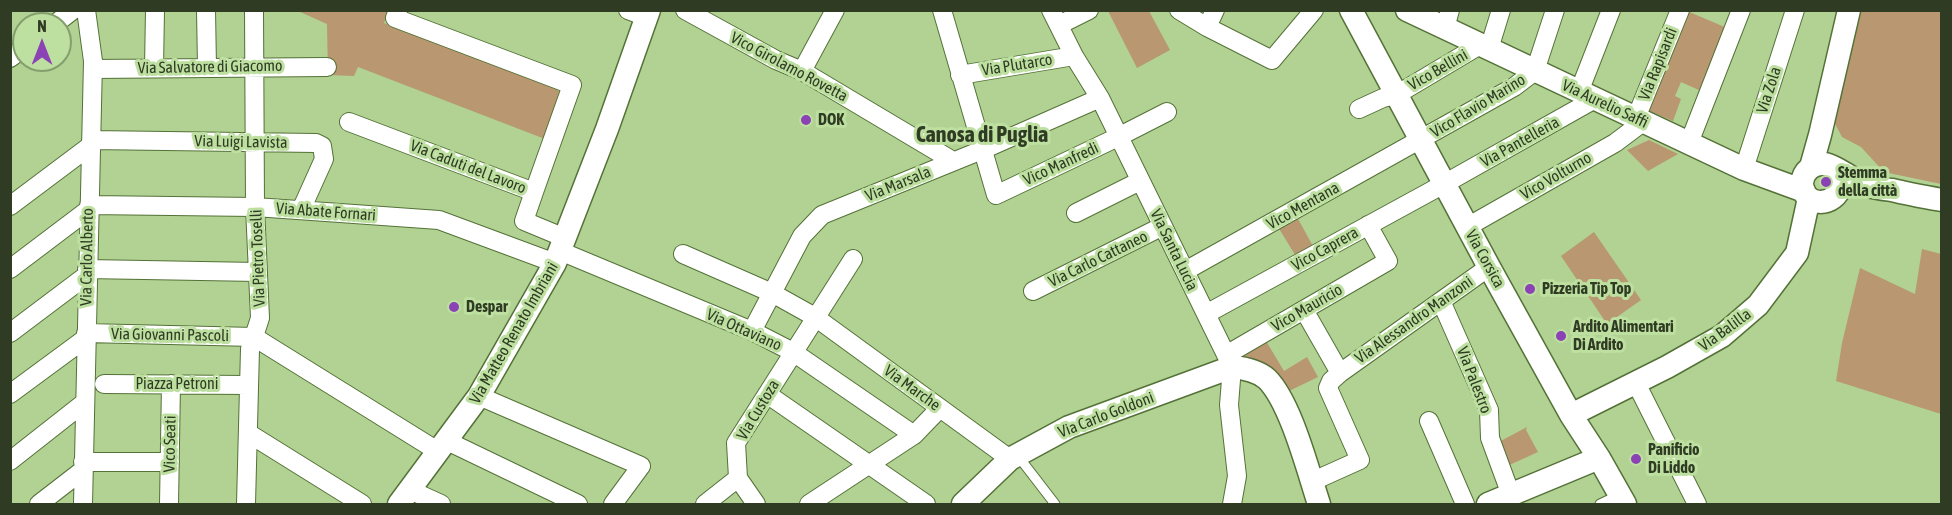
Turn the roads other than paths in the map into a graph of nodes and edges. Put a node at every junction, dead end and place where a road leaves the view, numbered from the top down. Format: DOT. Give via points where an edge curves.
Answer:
graph roads {
  1 [pos="86,10"];
  2 [pos="155,10"];
  3 [pos="206,10"];
  4 [pos="254,10"];
  5 [pos="398,10"];
  6 [pos="686,10"];
  7 [pos="835,10"];
  8 [pos="942,10"];
  9 [pos="1089,10"];
  10 [pos="1179,10"];
  11 [pos="1215,10"];
  12 [pos="1314,10"];
  13 [pos="1351,10"];
  14 [pos="1407,10"];
  15 [pos="1501,10"];
  16 [pos="1555,10"];
  17 [pos="1611,10"];
  18 [pos="1680,10"];
  19 [pos="1742,10"];
  20 [pos="1795,10"];
  21 [pos="1849,10"];
  22 [pos="641,13"];
  23 [pos="1055,18"];
  24 [pos="1447,19"];
  25 [pos="1207,27"];
  26 [pos="1485,47"];
  27 [pos="1074,56"];
  28 [pos="207,67"];
  29 [pos="254,67"];
  30 [pos="327,67"];
  31 [pos="154,68"];
  32 [pos="93,69"];
  33 [pos="802,71"];
  34 [pos="1535,71"];
  35 [pos="960,75"];
  36 [pos="1396,94"];
  37 [pos="1587,95"];
  38 [pos="1100,98"];
  39 [pos="1359,109"];
  40 [pos="1167,112"];
  41 [pos="1639,120"];
  42 [pos="349,122"];
  43 [pos="1118,137"];
  44 [pos="1421,140"];
  45 [pos="255,142"];
  46 [pos="91,143"];
  47 [pos="1689,143"];
  48 [pos="982,150"];
  49 [pos="954,161"];
  50 [pos="1825,167"];
  51 [pos="1744,169"];
  52 [pos="1140,181"];
  53 [pos="1444,184"];
  54 [pos="534,192"];
  55 [pos="1817,197"];
  56 [pos="1941,200"];
  57 [pos="10,206"];
  58 [pos="88,207"];
  59 [pos="255,207"];
  60 [pos="302,210"];
  61 [pos="1076,213"];
  62 [pos="1941,213"];
  63 [pos="1368,225"];
  64 [pos="1163,226"];
  65 [pos="1467,227"];
  66 [pos="560,251"];
  67 [pos="683,254"];
  68 [pos="853,259"];
  69 [pos="1489,267"];
  70 [pos="10,269"];
  71 [pos="1185,271"];
  72 [pos="87,272"];
  73 [pos="258,272"];
  74 [pos="1032,291"];
  75 [pos="772,293"];
  76 [pos="1441,301"];
  77 [pos="1304,310"];
  78 [pos="1206,314"];
  79 [pos="815,317"];
  80 [pos="752,331"];
  81 [pos="10,333"];
  82 [pos="86,335"];
  83 [pos="254,337"];
  84 [pos="793,352"];
  85 [pos="1229,361"];
  86 [pos="1340,373"];
  87 [pos="1636,383"];
  88 [pos="104,384"];
  89 [pos="171,384"];
  90 [pos="249,385"];
  91 [pos="10,394"];
  92 [pos="767,394"];
  93 [pos="479,396"];
  94 [pos="85,402"];
  95 [pos="940,408"];
  96 [pos="1571,415"];
  97 [pos="1429,421"];
  98 [pos="248,433"];
  99 [pos="914,435"];
  100 [pos="443,446"];
  101 [pos="1013,456"];
  102 [pos="1599,458"];
  103 [pos="10,461"];
  104 [pos="170,462"];
  105 [pos="869,465"];
  106 [pos="83,466"];
  107 [pos="738,477"];
  108 [pos="1311,482"];
  109 [pos="405,497"];
  110 [pos="1615,501"];
  111 [pos="1497,502"];
  112 [pos="39,504"];
  113 [pos="83,504"];
  114 [pos="169,504"];
  115 [pos="246,504"];
  116 [pos="362,504"];
  117 [pos="441,504"];
  118 [pos="578,504"];
  119 [pos="613,504"];
  120 [pos="705,504"];
  121 [pos="756,504"];
  122 [pos="809,504"];
  123 [pos="926,504"];
  124 [pos="963,504"];
  125 [pos="1055,504"];
  126 [pos="1232,504"];
  127 [pos="1319,504"];
  128 [pos="1465,504"];
  129 [pos="1697,504"];
  1 -- 32 [label="street, Via Carlo Alberto"];
  2 -- 31 [label="street"];
  3 -- 28 [label="street"];
  4 -- 29 [label="street, Via Pietro Toselli"];
  5 -- 54 [label="street, Via Caduti del Lavoro" via="395,18 572,85"];
  6 -- 33 [label="street, Vico Girolamo Rovetta"];
  7 -- 33 [label="street"];
  8 -- 35 [label="street"];
  9 -- 23 [label="street"];
  10 -- 25 [label="street"];
  11 -- 25 [label="street"];
  12 -- 25 [label="street" via="1272,60"];
  13 -- 36 [label="street, Via Corsica"];
  14 -- 24 [label="street, Via Aurelio Saffi"];
  15 -- 26 [label="street"];
  16 -- 34 [label="street"];
  17 -- 37 [label="street"];
  18 -- 41 [label="street, Via Rapisardi"];
  19 -- 47 [label="street"];
  20 -- 51 [label="street, Via Zola"];
  21 -- 50 [label="street" via="1820,135"];
  22 -- 66 [label="street, Via Matteo Renato Imbriani" via="607,129"];
  23 -- 27 [label="street, Via Santa Lucia"];
  24 -- 26 [label="street, Via Aurelio Saffi"];
  26 -- 34 [label="street, Via Aurelio Saffi"];
  26 -- 36 [label="street, Vico Bellini"];
  27 -- 35 [label="street, Via Plutarco"];
  27 -- 38 [label="street, Via Santa Lucia"];
  28 -- 29 [label="street, Via Salvatore di Giacomo"];
  28 -- 31 [label="street, Via Salvatore di Giacomo"];
  29 -- 30 [label="street, Via Salvatore di Giacomo"];
  29 -- 45 [label="street, Via Pietro Toselli"];
  31 -- 32 [label="street, Via Salvatore di Giacomo"];
  32 -- 46 [label="street, Via Carlo Alberto"];
  33 -- 49 [label="street, Vico Girolamo Rovetta"];
  34 -- 37 [label="street, Via Aurelio Saffi"];
  34 -- 44 [label="street, Vico Flavio Marino"];
  35 -- 48 [label="street"];
  36 -- 39 [label="street, Vico Bellini"];
  36 -- 44 [label="street, Via Corsica"];
  37 -- 41 [label="street, Via Aurelio Saffi"];
  37 -- 53 [label="street, Via Pantelleria"];
  38 -- 43 [label="street, Via Santa Lucia"];
  38 -- 48 [label="street, Via Marsala"];
  40 -- 43 [label="street, Vico Manfredi"];
  41 -- 47 [label="street, Via Aurelio Saffi"];
  41 -- 65 [label="street, Vico Volturno" via="1615,142"];
  42 -- 54 [label="street, Via Caduti del Lavoro"];
  43 -- 48 [label="street, Vico Manfredi" via="996,195"];
  43 -- 52 [label="street, Via Santa Lucia"];
  44 -- 53 [label="street, Via Corsica"];
  44 -- 71 [label="street, Vico Mentana"];
  45 -- 46 [label="street, Via Luigi Lavista"];
  45 -- 59 [label="street, Via Pietro Toselli"];
  45 -- 60 [label="street, Via Luigi Lavista" via="322,146 324,159"];
  46 -- 57 [label="street"];
  46 -- 58 [label="street, Via Carlo Alberto"];
  47 -- 51 [label="street, Via Aurelio Saffi"];
  48 -- 49 [label="street, Via Marsala"];
  49 -- 75 [label="street, Via Marsala" via="822,215 802,236"];
  50 -- 55 [label="street" via="1841,184"];
  50 -- 55 [label="street" via="1807,171 1802,181"];
  50 -- 56 [label="street" via="1867,186"];
  51 -- 55 [label="street, Via Aurelio Saffi"];
  52 -- 61 [label="street"];
  52 -- 64 [label="street, Via Santa Lucia"];
  53 -- 63 [label="street, Vico Caprera"];
  53 -- 65 [label="street, Via Corsica"];
  54 -- 66 [label="street" via="524,221"];
  55 -- 62 [label="street" via="1864,198"];
  55 -- 87 [label="street, Via Balilla" via="1805,221 1797,254 1758,305 1722,336"];
  58 -- 59 [label="street, Via Abate Fornari"];
  58 -- 70 [label="street"];
  58 -- 72 [label="street, Via Carlo Alberto"];
  59 -- 60 [label="street, Via Abate Fornari"];
  59 -- 73 [label="street, Via Pietro Toselli"];
  60 -- 66 [label="street, Via Abate Fornari" via="439,220"];
  63 -- 77 [label="street, Vico Mauricio" via="1388,261"];
  63 -- 78 [label="street, Vico Caprera"];
  64 -- 71 [label="street, Via Santa Lucia"];
  64 -- 74 [label="street, Via Carlo Cattaneo"];
  65 -- 69 [label="street, Via Corsica"];
  66 -- 80 [label="street, Via Ottaviano"];
  66 -- 93 [label="street, Via Matteo Renato Imbriani"];
  67 -- 75 [label="street, Via Marche"];
  68 -- 79 [label="street, Via Custoza"];
  69 -- 76 [label="street, Via Alessandro Manzoni"];
  69 -- 96 [label="street, Via Corsica"];
  71 -- 78 [label="street, Via Santa Lucia"];
  72 -- 73 [label="street"];
  72 -- 81 [label="street"];
  72 -- 82 [label="street, Via Carlo Alberto"];
  73 -- 83 [label="street, Via Pietro Toselli" via="260,318"];
  75 -- 79 [label="street, Via Marche"];
  75 -- 80 [label="street, Via Marsala"];
  76 -- 86 [label="street, Via Alessandro Manzoni"];
  76 -- 111 [label="street, Via Palestro" via="1489,410"];
  77 -- 85 [label="street, Vico Mauricio"];
  77 -- 86 [label="street"];
  78 -- 85 [label="street, Via Santa Lucia"];
  79 -- 84 [label="street, Via Custoza"];
  79 -- 95 [label="street, Via Marche"];
  80 -- 84 [label="street, Via Ottaviano"];
  82 -- 83 [label="street, Via Giovanni Pascoli"];
  82 -- 91 [label="street"];
  82 -- 94 [label="street, Via Carlo Alberto"];
  83 -- 90 [label="street, Via Pietro Toselli"];
  83 -- 100 [label="street"];
  84 -- 92 [label="street, Via Custoza"];
  84 -- 99 [label="street, Via Ottaviano"];
  85 -- 101 [label="street, Via Carlo Goldoni" via="1069,427"];
  85 -- 108 [label="street" via="1265,378 1273,388 1287,410"];
  85 -- 126 [label="street" via="1229,405 1237,476"];
  86 -- 108 [label="street" via="1328,388 1360,460"];
  87 -- 96 [label="street, Via Balilla"];
  87 -- 129 [label="street"];
  88 -- 89 [label="street, Piazza Petroni"];
  89 -- 90 [label="street, Piazza Petroni"];
  89 -- 104 [label="street, Vico Seati"];
  90 -- 98 [label="street, Via Pietro Toselli"];
  92 -- 105 [label="street"];
  92 -- 107 [label="street, Via Custoza" via="736,443"];
  93 -- 100 [label="street, Via Matteo Renato Imbriani"];
  93 -- 119 [label="street" via="641,466"];
  94 -- 103 [label="street"];
  94 -- 106 [label="street, Via Carlo Alberto"];
  95 -- 99 [label="street"];
  95 -- 101 [label="street, Via Marche"];
  96 -- 102 [label="street, Via Corsica"];
  97 -- 128 [label="street"];
  98 -- 115 [label="street, Via Pietro Toselli"];
  98 -- 116 [label="street"];
  99 -- 105 [label="street"];
  100 -- 109 [label="street, Via Matteo Renato Imbriani"];
  100 -- 118 [label="street"];
  101 -- 124 [label="street, Via Carlo Goldoni"];
  101 -- 125 [label="lane"];
  102 -- 110 [label="street, Via Corsica"];
  102 -- 111 [label="street"];
  104 -- 106 [label="street"];
  104 -- 114 [label="street, Vico Seati"];
  105 -- 122 [label="street"];
  105 -- 123 [label="street"];
  106 -- 112 [label="street"];
  106 -- 113 [label="street, Via Carlo Alberto"];
  107 -- 120 [label="street"];
  107 -- 121 [label="street"];
  108 -- 127 [label="street"];
  109 -- 117 [label="street"];
}
